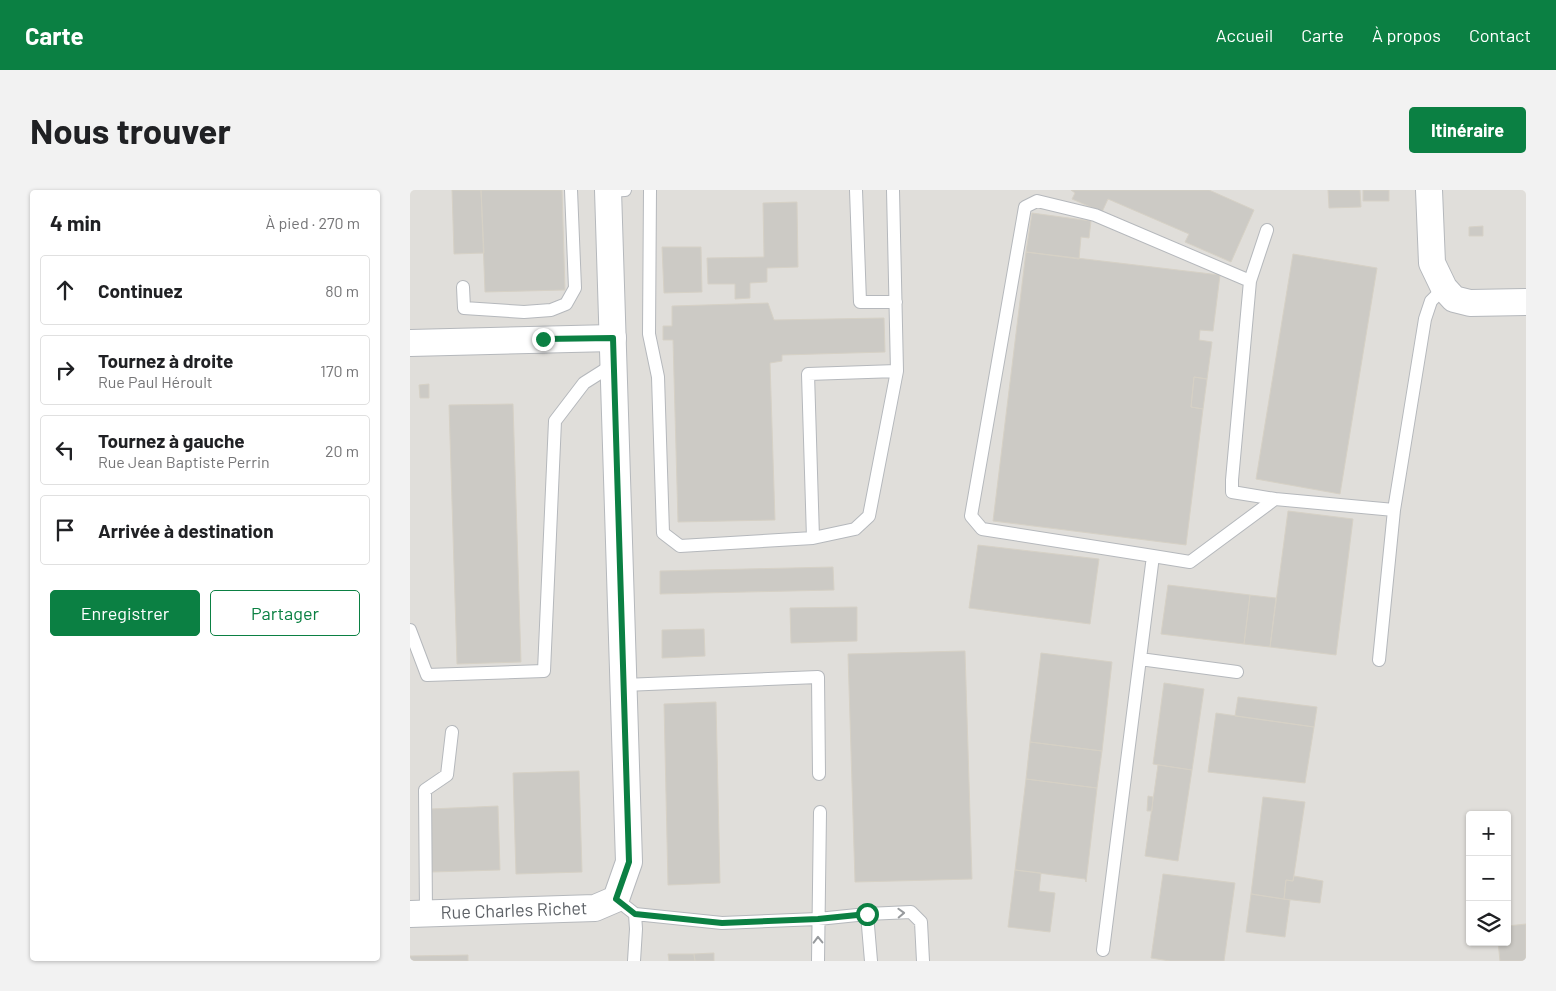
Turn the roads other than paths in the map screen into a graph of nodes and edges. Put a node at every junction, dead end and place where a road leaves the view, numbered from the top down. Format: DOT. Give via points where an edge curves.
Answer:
graph roads {
  1 [pos="571,190"];
  2 [pos="614,190"];
  3 [pos="650,190"];
  4 [pos="856,190"];
  5 [pos="893,190"];
  6 [pos="1429,190"];
  7 [pos="1267,230"];
  8 [pos="1250,281"];
  9 [pos="463,287"];
  10 [pos="1444,288"];
  11 [pos="896,302"];
  12 [pos="1526,302"];
  13 [pos="613,338"];
  14 [pos="410,343"];
  15 [pos="614,364"];
  16 [pos="898,371"];
  17 [pos="1274,499"];
  18 [pos="1394,510"];
  19 [pos="813,538"];
  20 [pos="1153,556"];
  21 [pos="410,630"];
  22 [pos="1140,659"];
  23 [pos="1379,660"];
  24 [pos="1237,672"];
  25 [pos="624,685"];
  26 [pos="452,732"];
  27 [pos="819,774"];
  28 [pos="820,812"];
  29 [pos="626,906"];
  30 [pos="418,914"];
  31 [pos="867,914"];
  32 [pos="818,919"];
  33 [pos="1103,950"];
  34 [pos="634,961"];
  35 [pos="818,961"];
  36 [pos="871,961"];
  37 [pos="924,961"];
  1 -- 9 [label="lane" via="575,288 566,304 551,310 524,312 464,308"];
  2 -- 13 [label="street"];
  3 -- 19 [label="lane" via="649,334 658,377 663,533 680,546"];
  4 -- 11 [label="lane" via="860,302"];
  5 -- 11 [label="lane"];
  6 -- 10 [label="street" via="1432,263"];
  7 -- 8 [label="lane"];
  8 -- 17 [label="lane" via="1232,492"];
  8 -- 20 [label="lane" via="1095,215 1037,201 1025,207 971,516 982,529"];
  10 -- 12 [label="street" via="1454,299 1470,303"];
  10 -- 18 [label="lane" via="1431,302 1424,319"];
  11 -- 16 [label="lane"];
  13 -- 14 [label="street"];
  13 -- 15 [label="street"];
  15 -- 21 [label="lane" via="584,383 555,421 544,671 427,675"];
  15 -- 25 [label="street"];
  16 -- 19 [label="lane" via="869,516 855,529"];
  16 -- 19 [label="lane" via="808,374"];
  17 -- 18 [label="lane"];
  17 -- 20 [label="lane" via="1190,562"];
  18 -- 23 [label="lane"];
  20 -- 22 [label="lane"];
  22 -- 24 [label="lane"];
  22 -- 33 [label="lane"];
  25 -- 27 [label="lane" via="818,677"];
  25 -- 29 [label="street" via="629,862"];
  26 -- 30 [label="lane" via="447,775 425,790"];
  28 -- 32 [label="lane"];
  29 -- 30 [label="street, Rue Charles Richet"];
  29 -- 32 [label="lane" via="722,923"];
  29 -- 34 [label="lane" via="636,929"];
  31 -- 32 [label="lane"];
  31 -- 36 [label="lane"];
  31 -- 37 [label="lane, one-way" via="912,912 921,922"];
  35 -- 32 [label="lane, one-way"];
}
